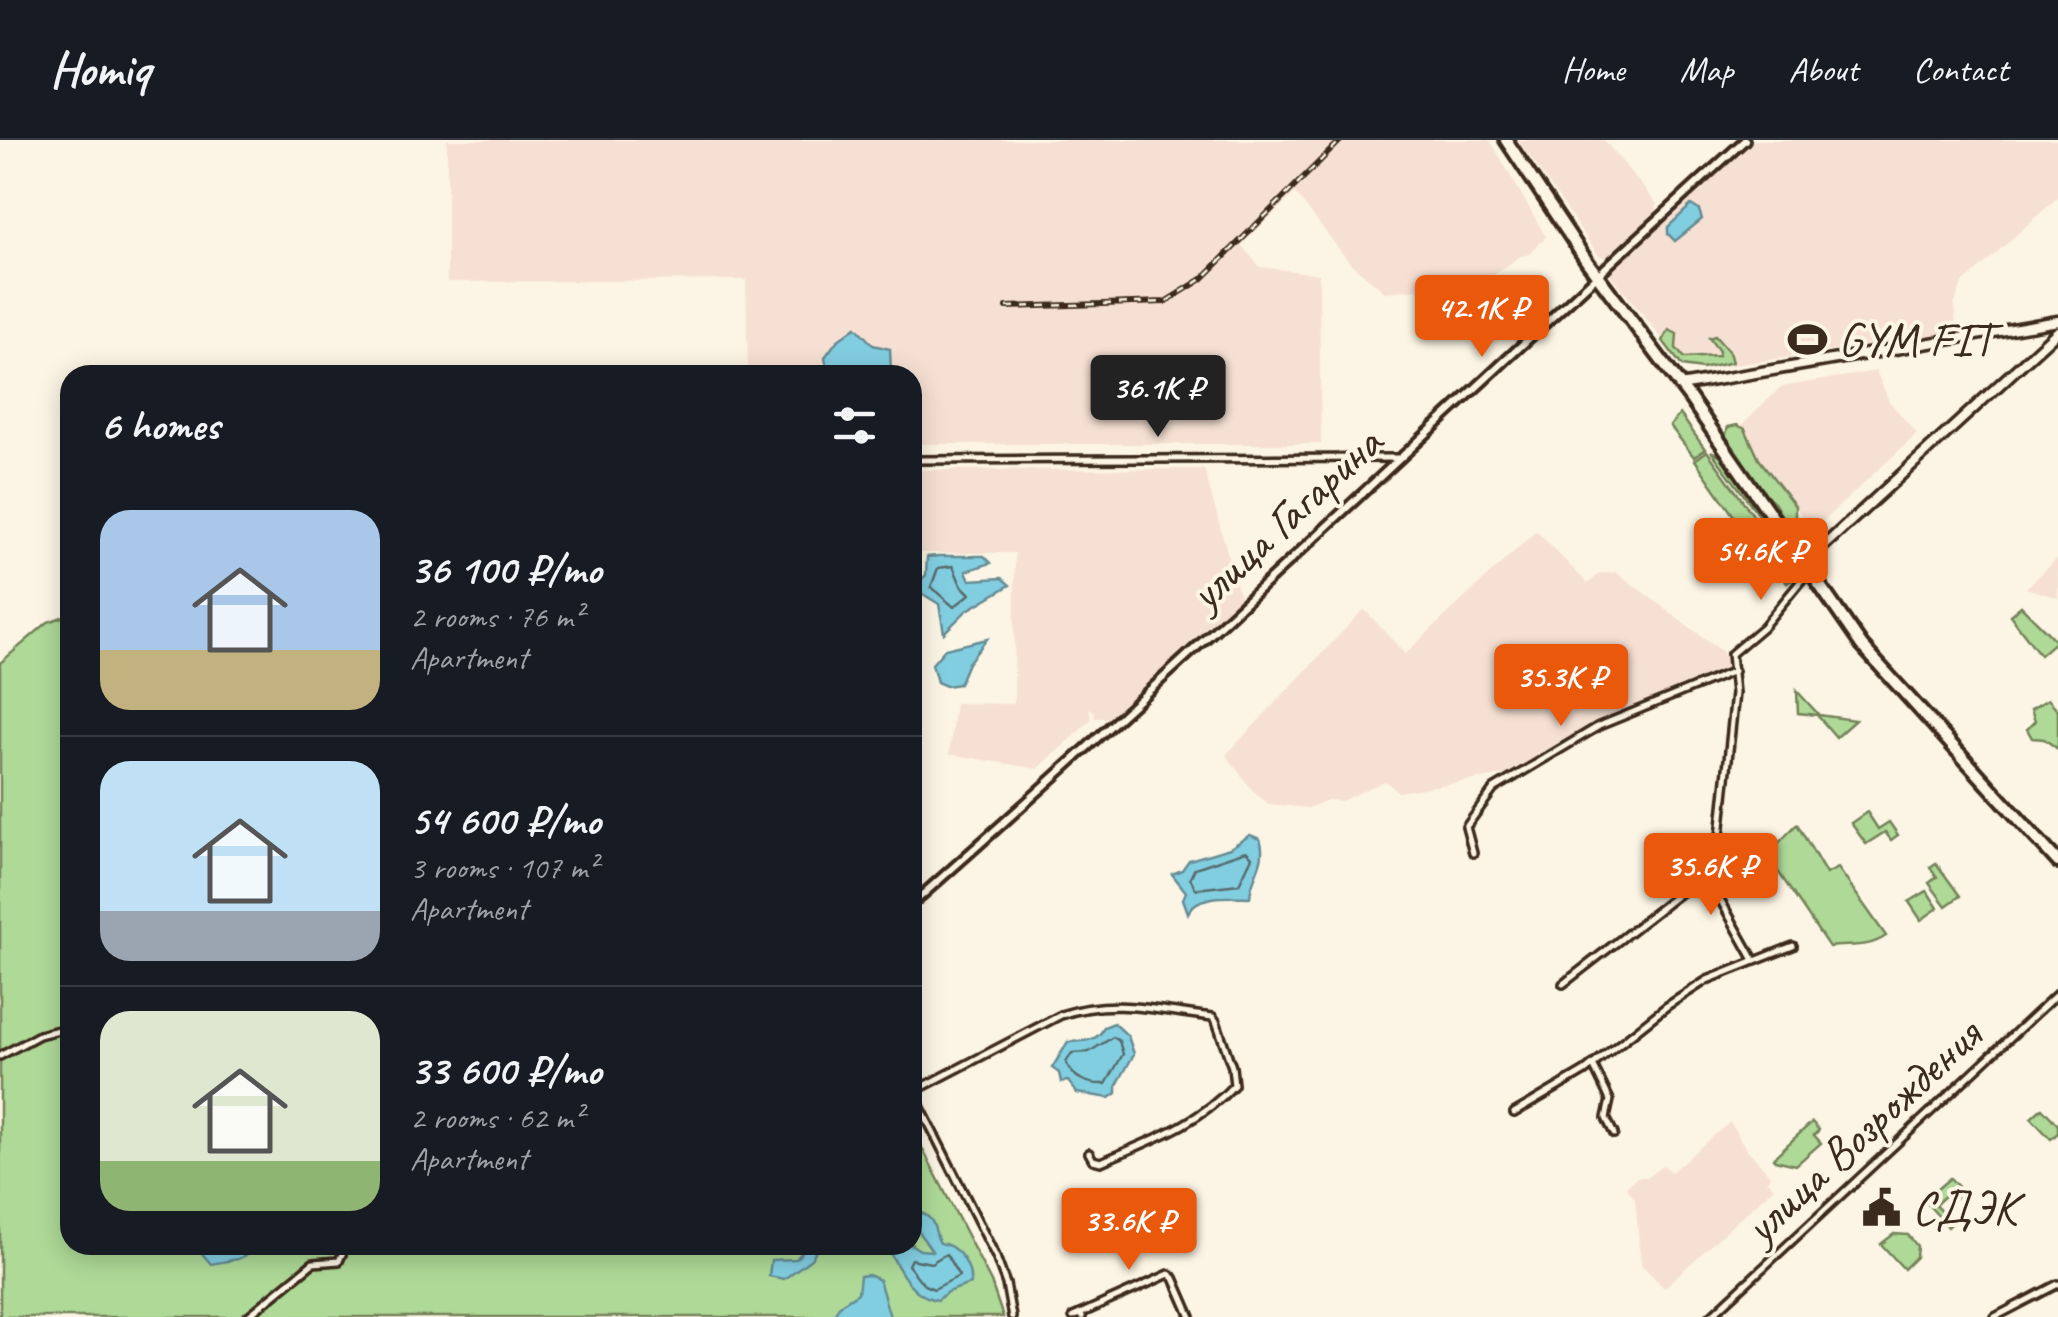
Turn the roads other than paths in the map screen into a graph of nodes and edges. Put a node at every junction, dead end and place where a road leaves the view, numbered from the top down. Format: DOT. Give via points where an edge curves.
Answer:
graph roads {
  1 [pos="1506,140"];
  2 [pos="1745,140"];
  3 [pos="1596,274"];
  4 [pos="2058,321"];
  5 [pos="2030,326"];
  6 [pos="2058,331"];
  7 [pos="2041,348"];
  8 [pos="1702,380"];
  9 [pos="1680,386"];
  10 [pos="1693,404"];
  11 [pos="1402,458"];
  12 [pos="922,460"];
  13 [pos="1806,568"];
  14 [pos="1734,671"];
  15 [pos="1472,853"];
  16 [pos="2058,862"];
  17 [pos="1716,865"];
  18 [pos="922,895"];
  19 [pos="1793,946"];
  20 [pos="1754,960"];
  21 [pos="1563,984"];
  22 [pos="2058,992"];
  23 [pos="60,1030"];
  24 [pos="0,1056"];
  25 [pos="1594,1065"];
  26 [pos="922,1086"];
  27 [pos="922,1109"];
  28 [pos="1514,1113"];
  29 [pos="1614,1134"];
  30 [pos="1088,1153"];
  31 [pos="342,1255"];
  32 [pos="2058,1284"];
  33 [pos="1081,1315"];
  34 [pos="246,1317"];
  35 [pos="1009,1317"];
  36 [pos="1073,1317"];
  37 [pos="1191,1317"];
  38 [pos="1710,1317"];
  39 [pos="1996,1317"];
  1 -- 3 [label="main road"];
  2 -- 3 [label="street, улица Гагарина"];
  3 -- 9 [label="main road"];
  3 -- 11 [label="street, улица Гагарина"];
  4 -- 5 [label="main road"];
  5 -- 7 [label="main road" via="2042,332"];
  5 -- 8 [label="main road"];
  6 -- 7 [label="main road"];
  7 -- 13 [label="main road"];
  8 -- 9 [label="main road"];
  8 -- 10 [label="main road"];
  9 -- 10 [label="main road"];
  10 -- 13 [label="main road"];
  11 -- 12 [label="street"];
  11 -- 18 [label="street, улица Гагарина"];
  13 -- 14 [label="street" via="1768,622 1731,654"];
  13 -- 16 [label="main road" via="1872,657"];
  14 -- 15 [label="street" via="1598,726 1494,789 1466,827"];
  14 -- 17 [label="street"];
  17 -- 20 [label="street" via="1716,891"];
  17 -- 21 [label="street"];
  19 -- 20 [label="street"];
  20 -- 25 [label="street" via="1667,1006"];
  22 -- 38 [label="street, улица Возрождения"];
  23 -- 24 [label="street"];
  25 -- 28 [label="street"];
  25 -- 29 [label="street" via="1611,1103 1606,1118"];
  26 -- 30 [label="street" via="1086,1006 1213,1018 1232,1067 1234,1084 1226,1094 1190,1123 1101,1162"];
  27 -- 35 [label="street" via="996,1258"];
  31 -- 34 [label="street" via="339,1261 313,1263"];
  32 -- 39 [label="street"];
  33 -- 36 [label="street"];
  33 -- 37 [label="street" via="1168,1274"];
}
